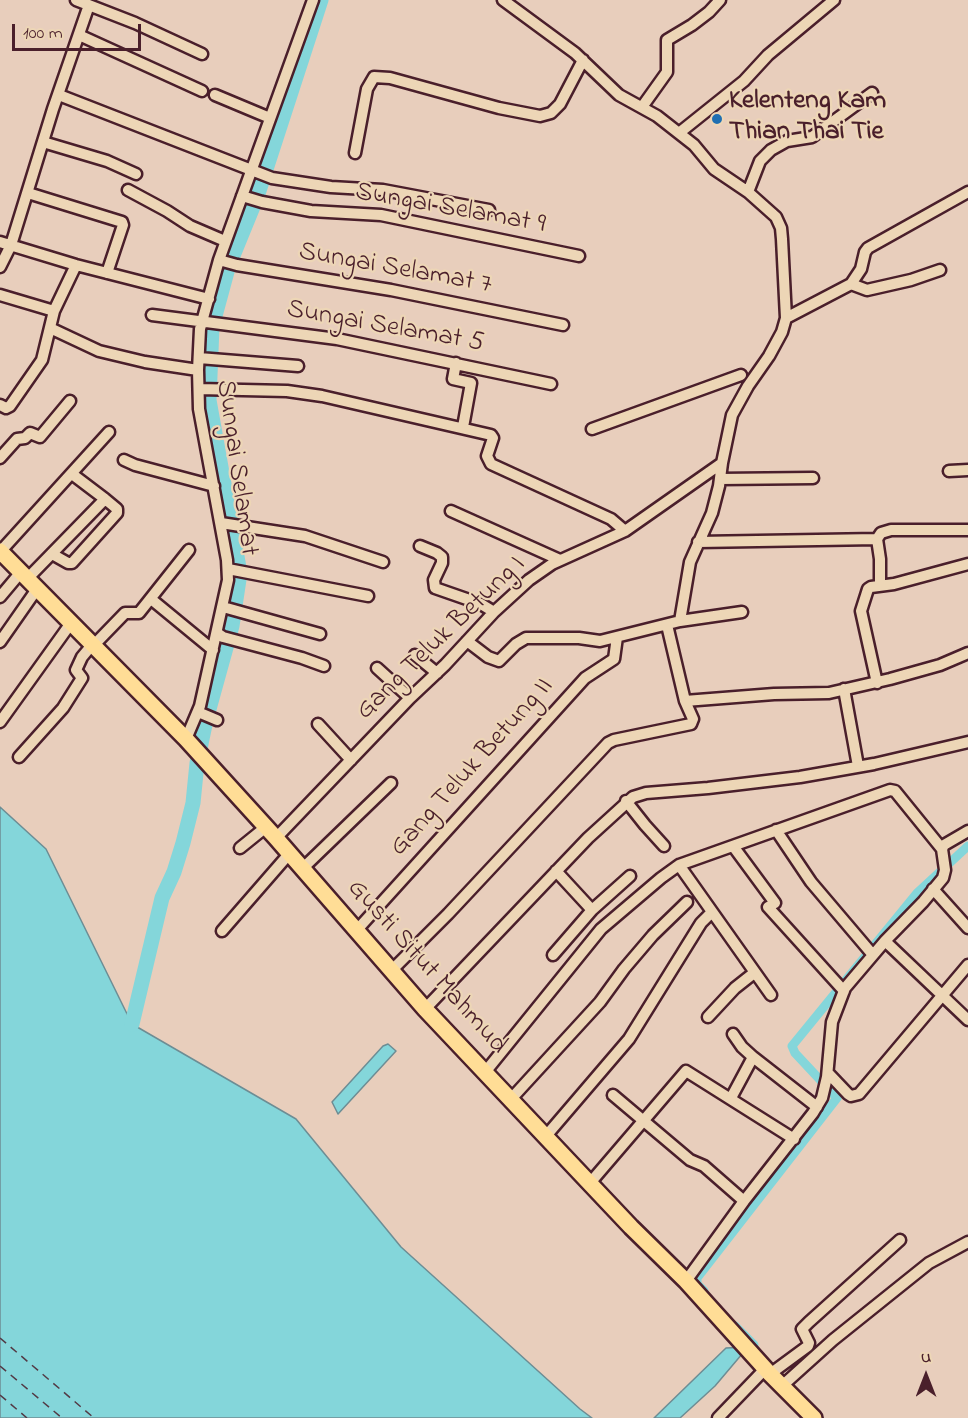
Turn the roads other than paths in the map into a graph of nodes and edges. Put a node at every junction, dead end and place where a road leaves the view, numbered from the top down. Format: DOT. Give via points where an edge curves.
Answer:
graph roads {
  1 [pos="76,0"];
  2 [pos="313,0"];
  3 [pos="503,0"];
  4 [pos="720,0"];
  5 [pos="834,0"];
  6 [pos="89,5"];
  7 [pos="79,35"];
  8 [pos="202,54"];
  9 [pos="583,60"];
  10 [pos="202,91"];
  11 [pos="872,93"];
  12 [pos="58,95"];
  13 [pos="215,95"];
  14 [pos="642,107"];
  15 [pos="270,118"];
  16 [pos="679,133"];
  17 [pos="43,142"];
  18 [pos="355,153"];
  19 [pos="255,171"];
  20 [pos="136,174"];
  21 [pos="128,190"];
  22 [pos="748,192"];
  23 [pos="968,192"];
  24 [pos="28,193"];
  25 [pos="251,199"];
  26 [pos="489,210"];
  27 [pos="225,241"];
  28 [pos="6,244"];
  29 [pos="579,256"];
  30 [pos="222,261"];
  31 [pos="76,265"];
  32 [pos="0,267"];
  33 [pos="940,270"];
  34 [pos="107,273"];
  35 [pos="851,284"];
  36 [pos="0,295"];
  37 [pos="209,299"];
  38 [pos="54,311"];
  39 [pos="152,315"];
  40 [pos="786,318"];
  41 [pos="211,322"];
  42 [pos="563,325"];
  43 [pos="50,328"];
  44 [pos="206,359"];
  45 [pos="456,363"];
  46 [pos="298,366"];
  47 [pos="198,370"];
  48 [pos="551,384"];
  49 [pos="748,386"];
  50 [pos="202,389"];
  51 [pos="70,401"];
  52 [pos="0,405"];
  53 [pos="463,427"];
  54 [pos="592,429"];
  55 [pos="109,432"];
  56 [pos="0,458"];
  57 [pos="124,460"];
  58 [pos="722,463"];
  59 [pos="968,470"];
  60 [pos="949,471"];
  61 [pos="72,474"];
  62 [pos="813,478"];
  63 [pos="720,479"];
  64 [pos="214,486"];
  65 [pos="105,499"];
  66 [pos="451,511"];
  67 [pos="223,524"];
  68 [pos="968,530"];
  69 [pos="625,531"];
  70 [pos="877,539"];
  71 [pos="698,542"];
  72 [pos="420,546"];
  73 [pos="189,550"];
  74 [pos="0,551"];
  75 [pos="52,554"];
  76 [pos="560,560"];
  77 [pos="383,562"];
  78 [pos="968,564"];
  79 [pos="235,571"];
  80 [pos="28,580"];
  81 [pos="880,586"];
  82 [pos="368,596"];
  83 [pos="0,597"];
  84 [pos="151,599"];
  85 [pos="226,608"];
  86 [pos="494,612"];
  87 [pos="742,612"];
  88 [pos="680,621"];
  89 [pos="71,623"];
  90 [pos="666,625"];
  91 [pos="320,634"];
  92 [pos="224,637"];
  93 [pos="617,638"];
  94 [pos="467,641"];
  95 [pos="0,642"];
  96 [pos="92,645"];
  97 [pos="213,650"];
  98 [pos="968,653"];
  99 [pos="415,655"];
  100 [pos="324,666"];
  101 [pos="377,668"];
  102 [pos="437,673"];
  103 [pos="877,683"];
  104 [pos="844,690"];
  105 [pos="410,699"];
  106 [pos="685,701"];
  107 [pos="0,722"];
  108 [pos="318,724"];
  109 [pos="188,742"];
  110 [pos="968,742"];
  111 [pos="19,757"];
  112 [pos="351,760"];
  113 [pos="858,766"];
  114 [pos="391,783"];
  115 [pos="626,801"];
  116 [pos="776,830"];
  117 [pos="271,833"];
  118 [pos="966,837"];
  119 [pos="664,846"];
  120 [pos="733,846"];
  121 [pos="240,848"];
  122 [pos="290,854"];
  123 [pos="944,860"];
  124 [pos="680,865"];
  125 [pos="302,869"];
  126 [pos="556,871"];
  127 [pos="630,876"];
  128 [pos="933,889"];
  129 [pos="687,902"];
  130 [pos="592,910"];
  131 [pos="712,912"];
  132 [pos="968,927"];
  133 [pos="222,931"];
  134 [pos="356,931"];
  135 [pos="885,941"];
  136 [pos="553,955"];
  137 [pos="873,955"];
  138 [pos="968,965"];
  139 [pos="391,971"];
  140 [pos="754,973"];
  141 [pos="840,987"];
  142 [pos="771,995"];
  143 [pos="944,996"];
  144 [pos="425,1009"];
  145 [pos="708,1017"];
  146 [pos="968,1020"];
  147 [pos="733,1034"];
  148 [pos="753,1057"];
  149 [pos="486,1071"];
  150 [pos="828,1075"];
  151 [pos="613,1095"];
  152 [pos="731,1098"];
  153 [pos="511,1099"];
  154 [pos="820,1102"];
  155 [pos="643,1123"];
  156 [pos="546,1136"];
  157 [pos="794,1139"];
  158 [pos="590,1183"];
  159 [pos="744,1200"];
  160 [pos="900,1240"];
  161 [pos="968,1242"];
  162 [pos="686,1281"];
  163 [pos="764,1368"];
  164 [pos="782,1386"];
  165 [pos="718,1418"];
  166 [pos="814,1418"];
  1 -- 6 [label="street"];
  2 -- 15 [label="street, Sungai Selamat"];
  3 -- 9 [label="street"];
  4 -- 14 [label="street" via="692,25 667,40 667,72"];
  5 -- 16 [label="street"];
  6 -- 7 [label="street"];
  6 -- 8 [label="street"];
  7 -- 10 [label="street"];
  7 -- 12 [label="street"];
  9 -- 14 [label="street" via="619,95"];
  9 -- 18 [label="street" via="560,104 546,116 374,77 367,89"];
  11 -- 22 [label="street" via="812,137 787,141 771,150 760,161"];
  12 -- 17 [label="street"];
  12 -- 19 [label="street"];
  13 -- 15 [label="street"];
  14 -- 16 [label="street"];
  15 -- 19 [label="street, Sungai Selamat"];
  16 -- 22 [label="street" via="714,170"];
  17 -- 20 [label="street"];
  17 -- 24 [label="street"];
  19 -- 25 [label="street, Sungai Selamat"];
  19 -- 26 [label="street" via="272,178 383,190"];
  21 -- 27 [label="street" via="190,226"];
  22 -- 40 [label="street" via="776,217 781,228"];
  23 -- 35 [label="street" via="868,248"];
  24 -- 28 [label="street"];
  24 -- 34 [label="street" via="122,222"];
  25 -- 27 [label="street, Sungai Selamat"];
  25 -- 29 [label="street, Sungai Selamat 9" via="311,211 381,215"];
  27 -- 30 [label="street, Sungai Selamat"];
  28 -- 31 [label="street"];
  28 -- 32 [label="street"];
  30 -- 37 [label="street, Sungai Selamat"];
  30 -- 42 [label="street, Sungai Selamat 7"];
  31 -- 34 [label="street"];
  31 -- 38 [label="street"];
  33 -- 35 [label="street" via="867,290"];
  34 -- 37 [label="street"];
  35 -- 40 [label="street"];
  36 -- 38 [label="street"];
  37 -- 41 [label="street, Sungai Selamat"];
  38 -- 43 [label="street"];
  39 -- 41 [label="street, Sungai Selamat 5"];
  40 -- 49 [label="street" via="769,356"];
  41 -- 44 [label="street, Sungai Selamat"];
  41 -- 45 [label="street, Sungai Selamat 5" via="337,339"];
  43 -- 47 [label="street" via="99,351"];
  43 -- 52 [label="street" via="42,360 10,406"];
  44 -- 46 [label="street"];
  44 -- 47 [label="street, Sungai Selamat"];
  45 -- 48 [label="street, Sungai Selamat 5"];
  45 -- 53 [label="street" via="453,379 471,383"];
  47 -- 50 [label="street, Sungai Selamat"];
  49 -- 54 [label="street" via="740,372"];
  49 -- 58 [label="street" via="732,415"];
  50 -- 53 [label="street" via="322,396"];
  50 -- 64 [label="street, Sungai Selamat" via="201,418"];
  51 -- 56 [label="street" via="40,437 30,433 17,439"];
  53 -- 69 [label="street" via="492,436 487,456 491,464 611,519"];
  55 -- 61 [label="street"];
  57 -- 64 [label="street"];
  58 -- 63 [label="street"];
  58 -- 69 [label="street, Gang Teluk Betung I"];
  59 -- 60 [label="street"];
  61 -- 65 [label="street"];
  61 -- 74 [label="street"];
  62 -- 63 [label="street"];
  63 -- 71 [label="street" via="712,513"];
  64 -- 67 [label="street, Sungai Selamat"];
  65 -- 75 [label="street"];
  65 -- 75 [label="street" via="117,513 73,562 69,564"];
  66 -- 76 [label="street"];
  67 -- 77 [label="street" via="305,536"];
  67 -- 79 [label="street, Sungai Selamat"];
  68 -- 70 [label="street" via="891,530"];
  69 -- 76 [label="street, Gang Teluk Betung I"];
  70 -- 71 [label="street"];
  70 -- 81 [label="street"];
  71 -- 88 [label="street" via="690,562"];
  72 -- 86 [label="street" via="442,557 435,588"];
  73 -- 84 [label="street"];
  74 -- 80 [label="highway, Gusti Situt Mahmud"];
  75 -- 80 [label="street"];
  76 -- 86 [label="street, Gang Teluk Betung I" via="529,580"];
  78 -- 81 [label="street"];
  79 -- 82 [label="street"];
  79 -- 85 [label="street, Sungai Selamat" via="227,588"];
  80 -- 83 [label="street"];
  80 -- 89 [label="highway, Gusti Situt Mahmud"];
  80 -- 95 [label="street"];
  81 -- 103 [label="street" via="868,589 861,611"];
  84 -- 96 [label="street" via="137,614 125,613"];
  84 -- 97 [label="street"];
  85 -- 91 [label="street"];
  85 -- 92 [label="street, Sungai Selamat"];
  86 -- 94 [label="street, Gang Teluk Betung I"];
  87 -- 88 [label="street"];
  88 -- 90 [label="street"];
  89 -- 96 [label="highway, Gusti Situt Mahmud"];
  89 -- 107 [label="street"];
  90 -- 93 [label="street"];
  90 -- 106 [label="street"];
  92 -- 97 [label="street, Sungai Selamat"];
  92 -- 100 [label="street"];
  93 -- 94 [label="street" via="526,638 499,661"];
  93 -- 134 [label="street, Gang Teluk Betung II" via="614,659 585,678"];
  94 -- 102 [label="street, Gang Teluk Betung I"];
  96 -- 109 [label="highway, Gusti Situt Mahmud"];
  96 -- 111 [label="street" via="76,670 82,678 63,708"];
  97 -- 109 [label="street, Sungai Selamat" via="208,717"];
  98 -- 103 [label="street"];
  99 -- 102 [label="street"];
  101 -- 105 [label="street"];
  102 -- 105 [label="street, Gang Teluk Betung I"];
  103 -- 104 [label="street"];
  104 -- 106 [label="street"];
  104 -- 113 [label="street"];
  105 -- 112 [label="street, Gang Teluk Betung I"];
  106 -- 139 [label="street" via="693,719 691,724 608,743"];
  108 -- 112 [label="street"];
  109 -- 117 [label="highway, Gusti Situt Mahmud"];
  110 -- 113 [label="street"];
  112 -- 117 [label="street, Gang Teluk Betung I"];
  113 -- 115 [label="street" via="800,777 638,794"];
  114 -- 125 [label="street"];
  115 -- 119 [label="street"];
  115 -- 126 [label="street"];
  116 -- 120 [label="street"];
  116 -- 123 [label="street" via="893,790"];
  116 -- 137 [label="street" via="811,882"];
  117 -- 121 [label="street, Gang Teluk Betung I"];
  117 -- 122 [label="highway, Gusti Situt Mahmud"];
  118 -- 123 [label="street" via="946,843"];
  120 -- 124 [label="street"];
  120 -- 141 [label="street" via="775,903 768,907"];
  122 -- 125 [label="highway, Gusti Situt Mahmud"];
  122 -- 133 [label="street"];
  123 -- 128 [label="street" via="943,878"];
  124 -- 131 [label="street"];
  124 -- 149 [label="street" via="601,929"];
  125 -- 134 [label="highway, Gusti Situt Mahmud"];
  126 -- 130 [label="street"];
  126 -- 144 [label="street"];
  127 -- 130 [label="street"];
  128 -- 132 [label="street"];
  128 -- 135 [label="street"];
  129 -- 153 [label="street" via="653,935 600,1002"];
  130 -- 136 [label="street"];
  131 -- 140 [label="street"];
  131 -- 156 [label="street" via="701,923 629,1039"];
  134 -- 139 [label="highway, Gusti Situt Mahmud"];
  135 -- 137 [label="street"];
  135 -- 143 [label="street"];
  137 -- 141 [label="street"];
  138 -- 143 [label="street"];
  139 -- 144 [label="highway, Gusti Situt Mahmud"];
  140 -- 142 [label="street"];
  140 -- 145 [label="street"];
  141 -- 150 [label="street" via="832,1022"];
  143 -- 146 [label="street"];
  143 -- 150 [label="street" via="859,1094 851,1096"];
  144 -- 149 [label="highway, Gusti Situt Mahmud"];
  147 -- 148 [label="street"];
  148 -- 152 [label="street"];
  148 -- 154 [label="street"];
  149 -- 153 [label="highway, Gusti Situt Mahmud"];
  150 -- 154 [label="street"];
  151 -- 155 [label="street"];
  152 -- 155 [label="street" via="686,1071"];
  152 -- 157 [label="street"];
  153 -- 156 [label="highway, Gusti Situt Mahmud"];
  154 -- 157 [label="street"];
  155 -- 158 [label="street"];
  155 -- 159 [label="street"];
  156 -- 158 [label="highway, Gusti Situt Mahmud"];
  157 -- 159 [label="street"];
  158 -- 162 [label="highway, Gusti Situt Mahmud"];
  159 -- 162 [label="street"];
  160 -- 163 [label="street" via="808,1322 802,1329 807,1346"];
  161 -- 164 [label="street" via="929,1263"];
  162 -- 163 [label="highway, Gusti Situt Mahmud"];
  163 -- 164 [label="highway, Gusti Situt Mahmud"];
  163 -- 165 [label="street"];
  164 -- 166 [label="highway, Gusti Situt Mahmud"];
}
